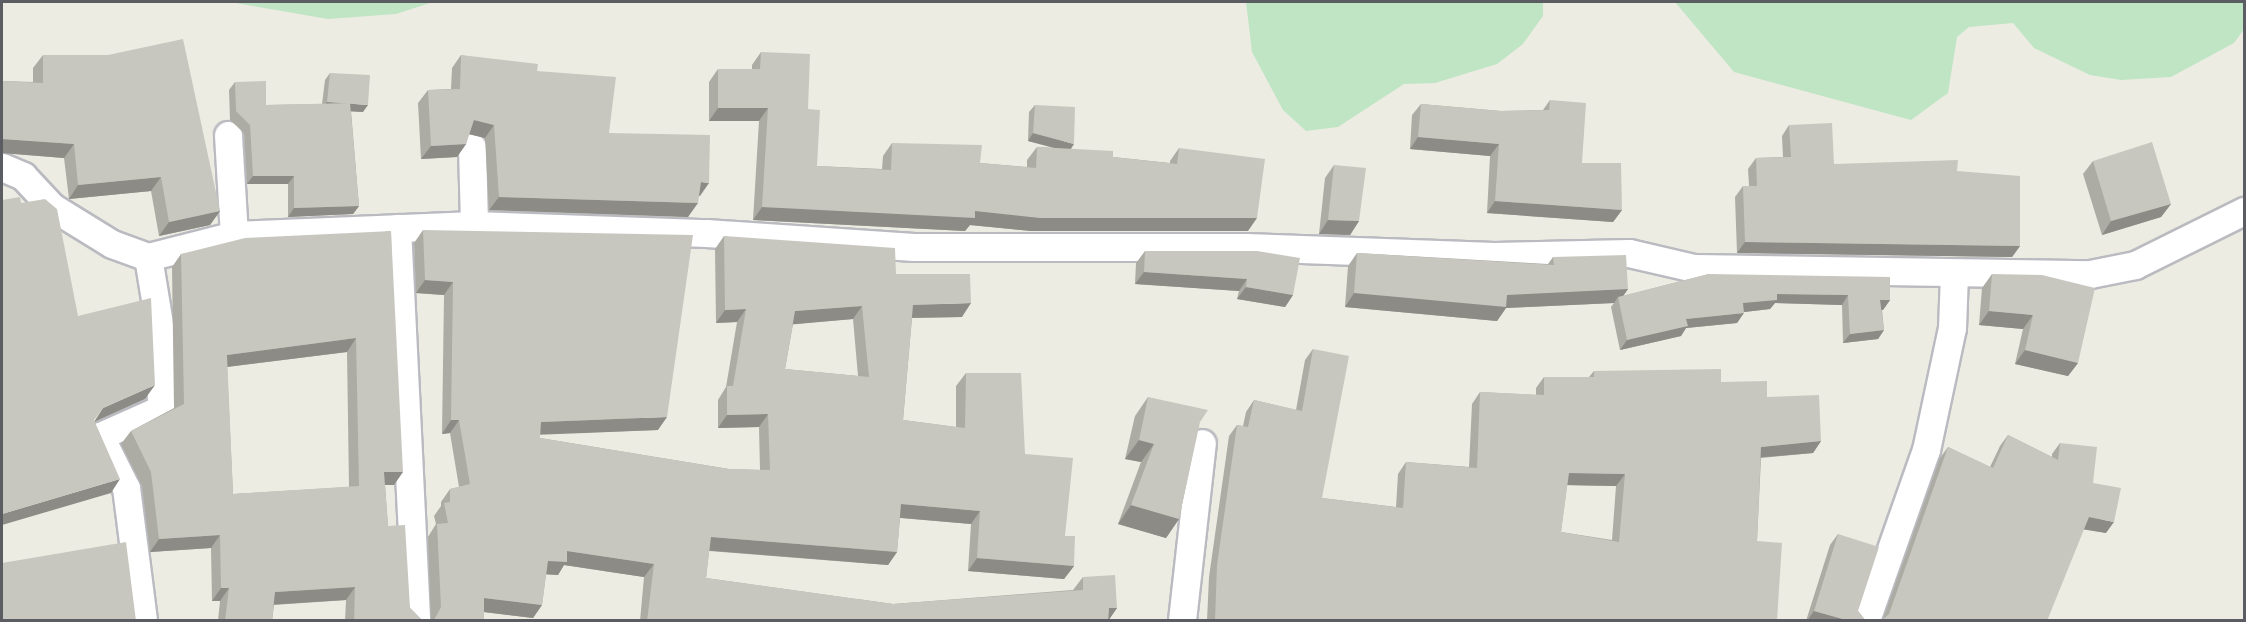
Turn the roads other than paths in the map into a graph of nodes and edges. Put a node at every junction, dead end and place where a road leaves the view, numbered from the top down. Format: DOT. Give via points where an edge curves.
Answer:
graph roads {
  1 [pos="228,135"];
  2 [pos="472,147"];
  3 [pos="2,167"];
  4 [pos="2244,211"];
  5 [pos="474,225"];
  6 [pos="398,228"];
  7 [pos="234,235"];
  8 [pos="148,257"];
  9 [pos="1954,273"];
  10 [pos="1202,443"];
  11 [pos="143,621"];
  12 [pos="416,621"];
  13 [pos="1182,621"];
  14 [pos="1866,621"];
  1 -- 7 [label="street"];
  2 -- 5 [label="street"];
  3 -- 8 [label="street" via="23,176 52,207 102,238"];
  4 -- 9 [label="street" via="2109,272"];
  5 -- 6 [label="street"];
  5 -- 9 [label="street" via="914,247 1246,248 1494,256 1629,253 1694,268"];
  6 -- 7 [label="street"];
  6 -- 12 [label="street"];
  7 -- 8 [label="street"];
  8 -- 11 [label="street" via="160,330 161,409 156,416 100,436 126,488"];
  9 -- 14 [label="street" via="1952,328 1926,450"];
  10 -- 13 [label="street"];
}
